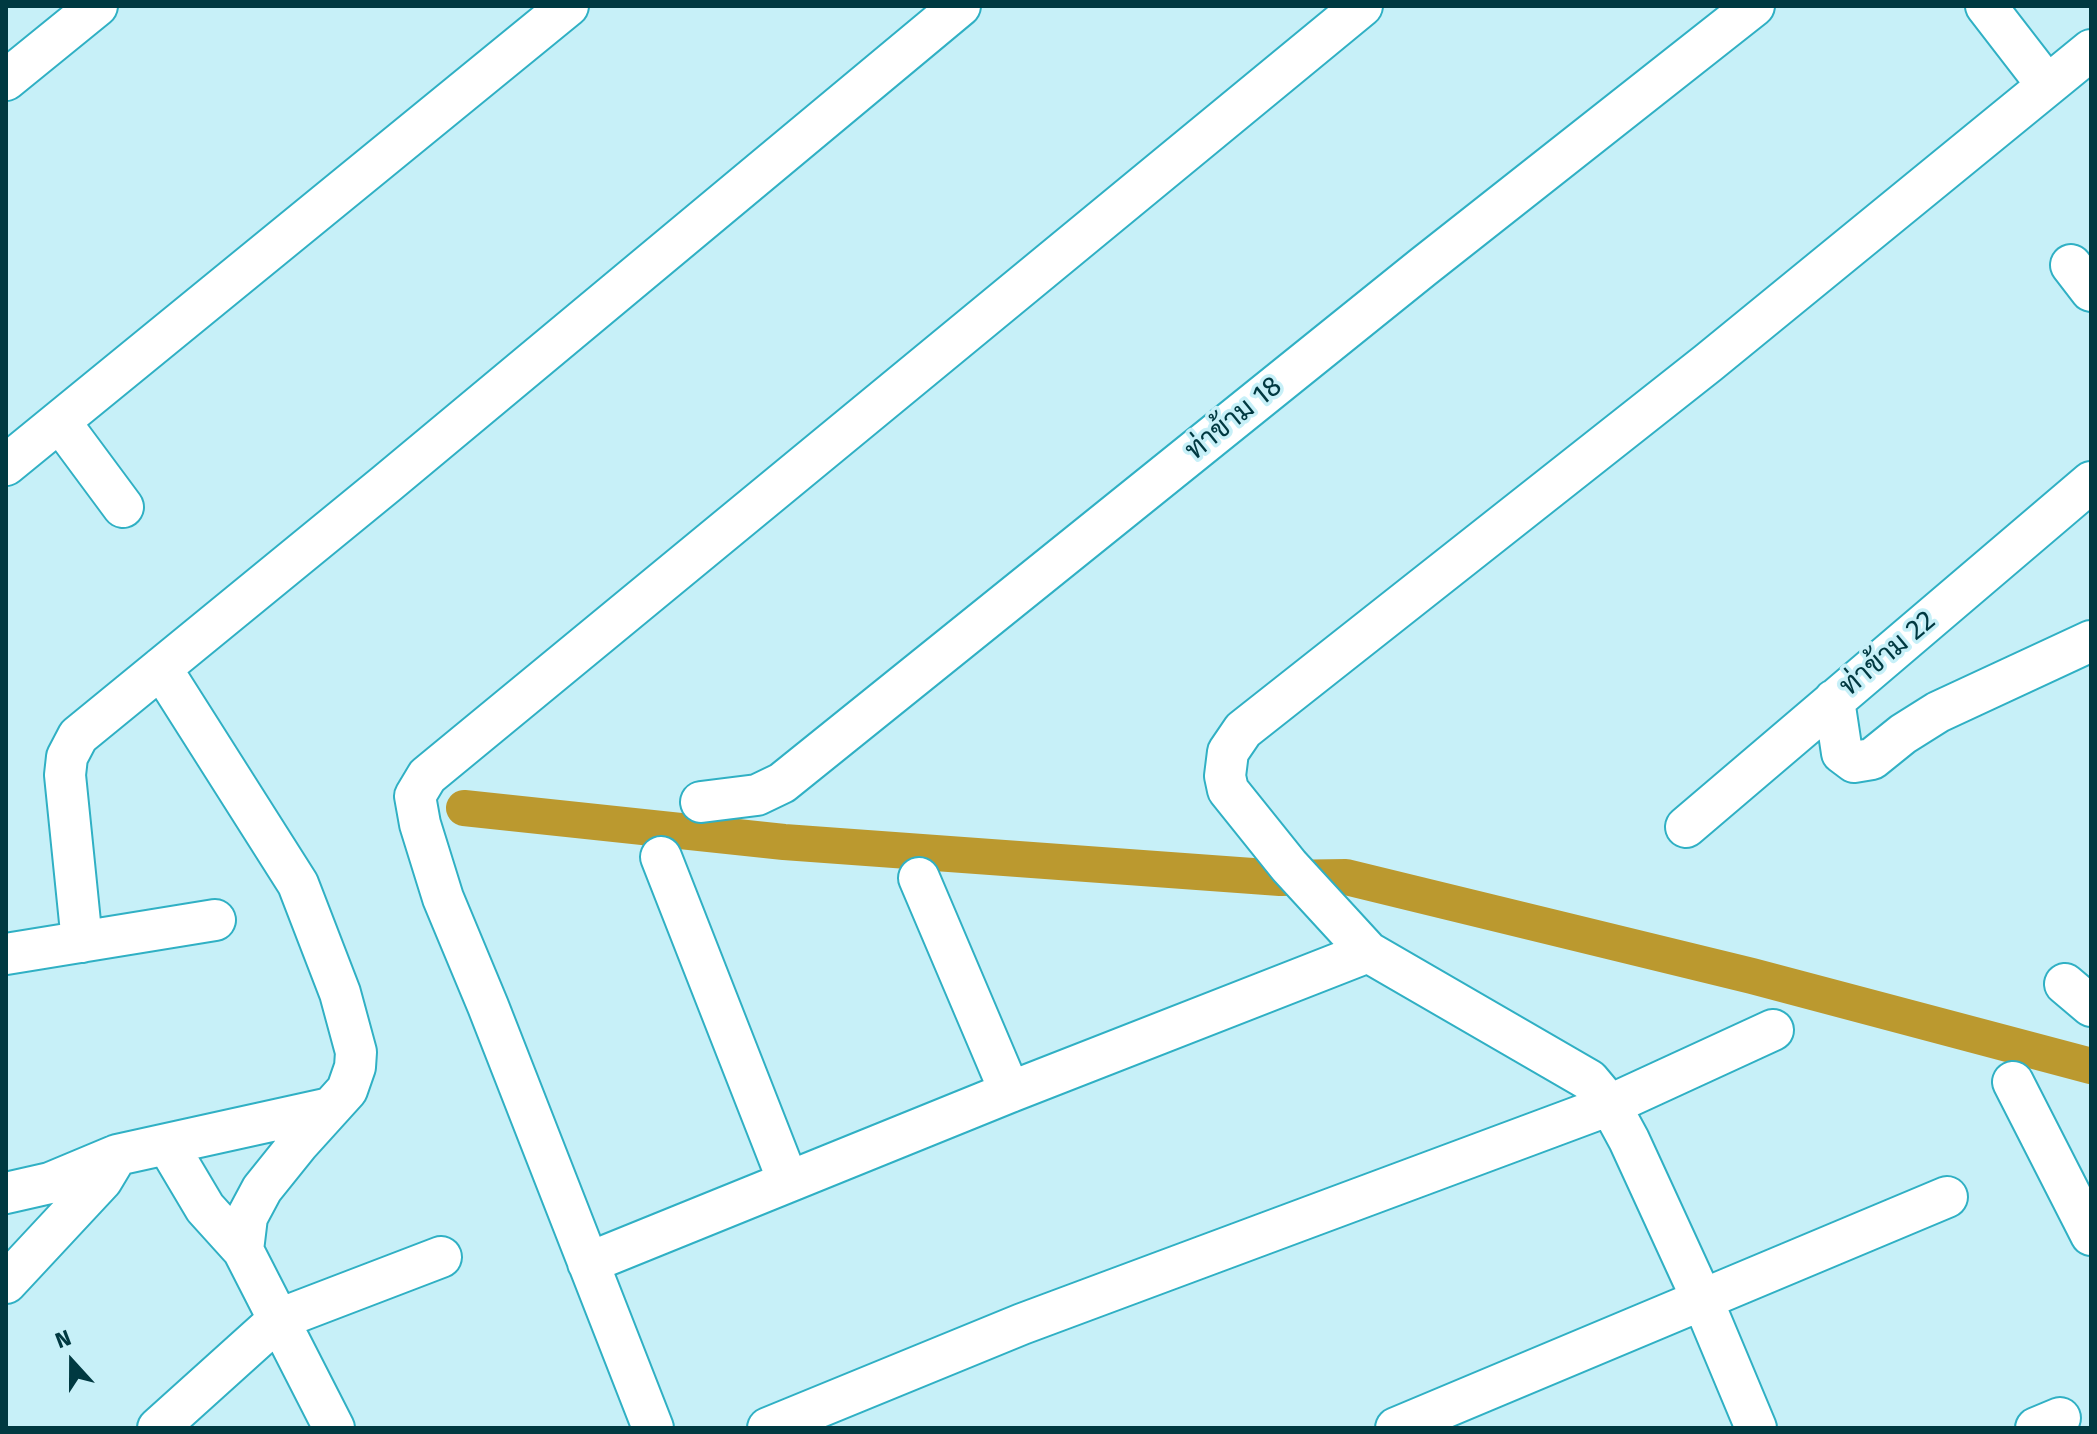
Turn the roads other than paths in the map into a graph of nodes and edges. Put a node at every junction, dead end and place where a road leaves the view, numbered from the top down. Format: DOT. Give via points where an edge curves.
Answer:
graph roads {
  1 [pos="97,6"];
  2 [pos="568,6"];
  3 [pos="960,6"];
  4 [pos="1362,6"];
  5 [pos="1754,6"];
  6 [pos="1986,6"];
  7 [pos="2091,50"];
  8 [pos="6,80"];
  9 [pos="2047,85"];
  10 [pos="60,422"];
  11 [pos="6,465"];
  12 [pos="2091,482"];
  13 [pos="123,507"];
  14 [pos="2091,641"];
  15 [pos="161,668"];
  16 [pos="1834,700"];
  17 [pos="701,802"];
  18 [pos="1686,827"];
  19 [pos="661,857"];
  20 [pos="919,878"];
  21 [pos="215,920"];
  22 [pos="82,942"];
  23 [pos="1368,952"];
  24 [pos="6,954"];
  25 [pos="1773,1030"];
  26 [pos="2013,1082"];
  27 [pos="1010,1092"];
  28 [pos="1610,1105"];
  29 [pos="330,1108"];
  30 [pos="167,1144"];
  31 [pos="117,1155"];
  32 [pos="788,1181"];
  33 [pos="6,1193"];
  34 [pos="1947,1197"];
  35 [pos="2091,1235"];
  36 [pos="243,1250"];
  37 [pos="441,1257"];
  38 [pos="588,1263"];
  39 [pos="6,1283"];
  40 [pos="1702,1299"];
  41 [pos="279,1319"];
  42 [pos="158,1428"];
  43 [pos="334,1428"];
  44 [pos="653,1428"];
  45 [pos="768,1428"];
  46 [pos="1396,1428"];
  47 [pos="1756,1428"];
  1 -- 8 [label="street"];
  2 -- 10 [label="street"];
  3 -- 15 [label="street"];
  4 -- 38 [label="street" via="427,776 415,796 443,898"];
  5 -- 17 [label="street, ท่าข้าม 18" via="782,783 757,795"];
  6 -- 9 [label="street"];
  7 -- 9 [label="street"];
  9 -- 23 [label="street" via="1708,363 1243,730 1228,752 1228,790"];
  10 -- 11 [label="street"];
  10 -- 13 [label="street"];
  12 -- 16 [label="street, ท่าข้าม 22"];
  14 -- 16 [label="street" via="1938,712 1872,759 1854,762 1842,753"];
  15 -- 22 [label="street" via="78,736 67,757"];
  15 -- 29 [label="street" via="298,884 340,993 355,1067 347,1090"];
  16 -- 18 [label="street, ท่าข้าม 22"];
  19 -- 32 [label="street"];
  20 -- 27 [label="street"];
  21 -- 22 [label="street"];
  22 -- 24 [label="street"];
  23 -- 27 [label="street"];
  23 -- 28 [label="street" via="1589,1080"];
  25 -- 28 [label="street"];
  26 -- 35 [label="street"];
  27 -- 32 [label="street"];
  28 -- 40 [label="street"];
  28 -- 45 [label="street" via="1022,1324"];
  29 -- 30 [label="street"];
  29 -- 36 [label="street" via="262,1189 247,1217"];
  30 -- 31 [label="street"];
  30 -- 36 [label="street" via="205,1208"];
  31 -- 33 [label="street" via="50,1183"];
  31 -- 39 [label="street" via="102,1180"];
  32 -- 38 [label="street"];
  34 -- 40 [label="street"];
  36 -- 41 [label="street"];
  37 -- 41 [label="street"];
  38 -- 44 [label="street"];
  40 -- 46 [label="street"];
  40 -- 47 [label="street"];
  41 -- 42 [label="street"];
  41 -- 43 [label="street"];
}
